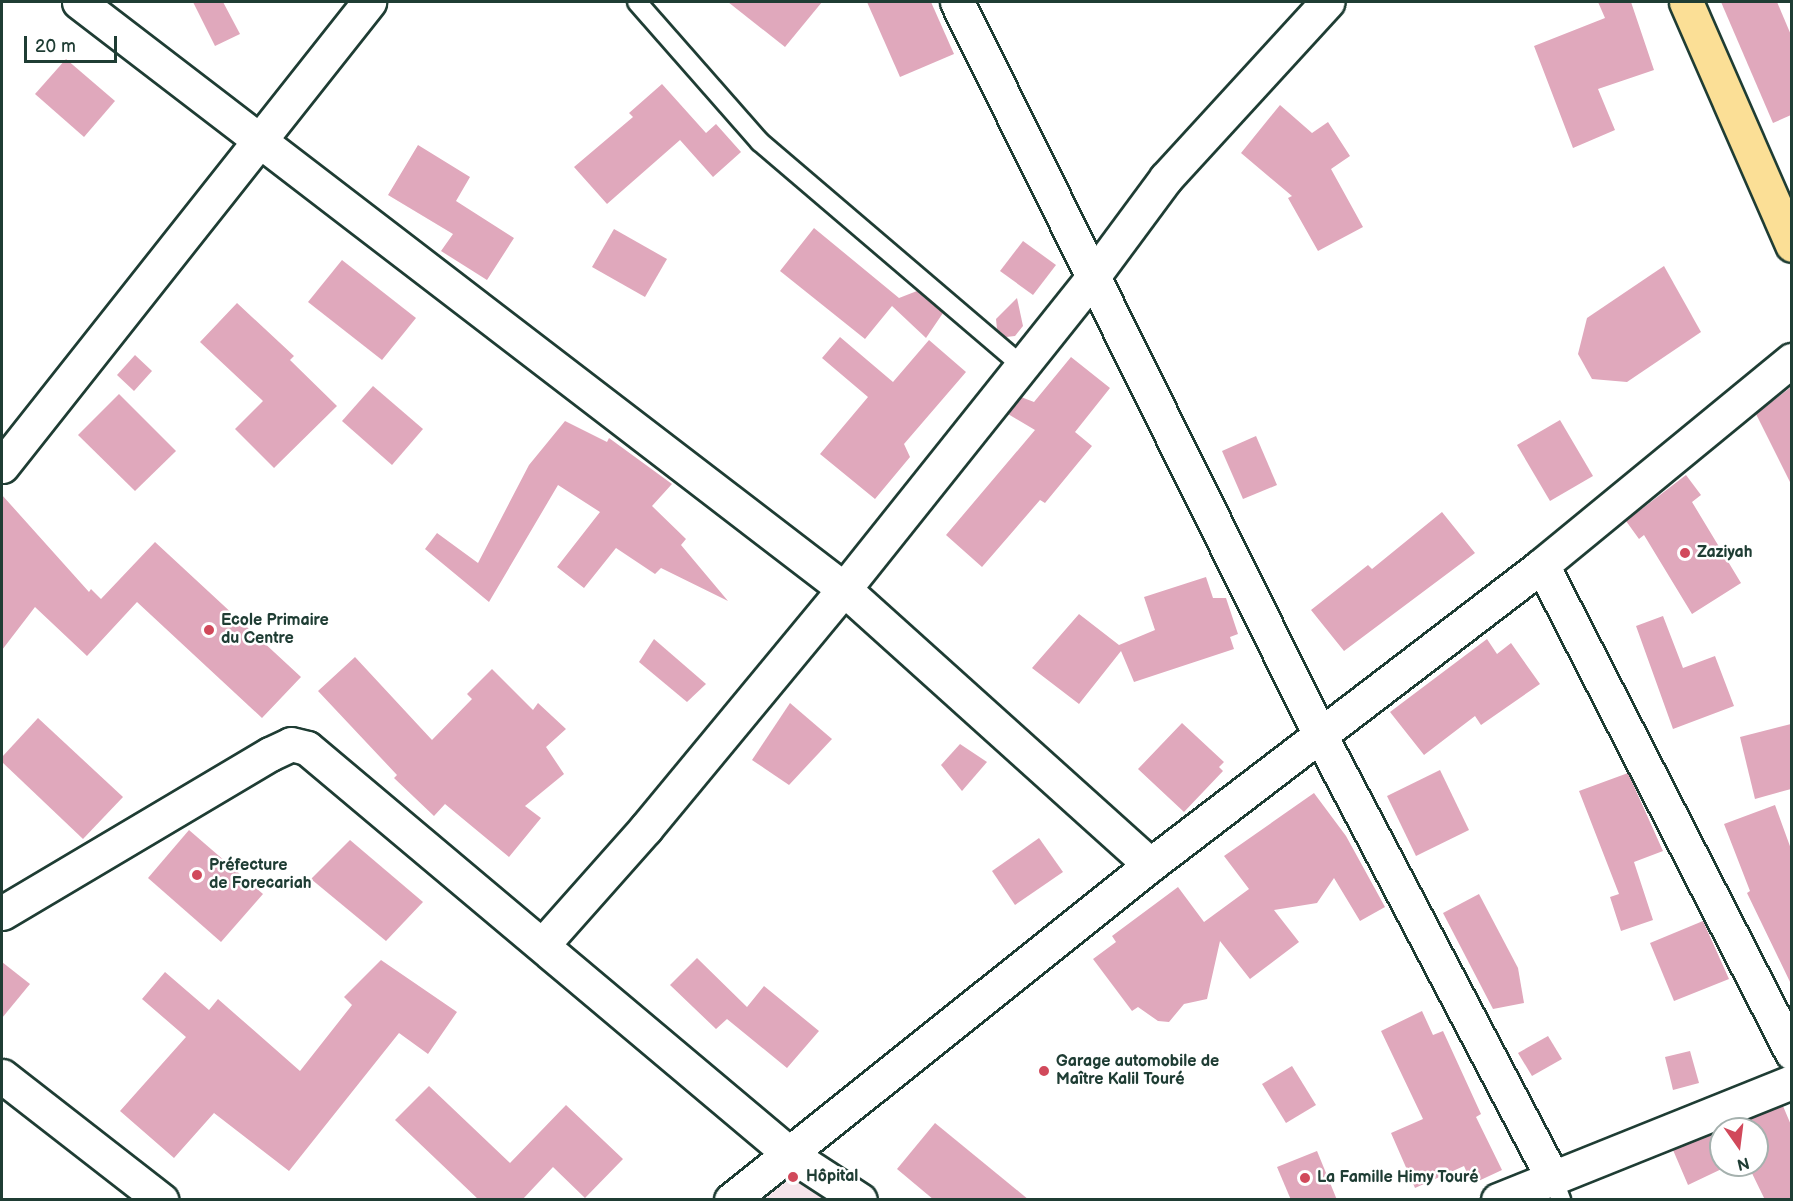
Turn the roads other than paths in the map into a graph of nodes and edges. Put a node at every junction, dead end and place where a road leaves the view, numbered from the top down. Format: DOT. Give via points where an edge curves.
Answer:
graph roads {
  1 [pos="79,2"];
  2 [pos="369,2"];
  3 [pos="637,2"];
  4 [pos="957,2"];
  5 [pos="1327,2"];
  6 [pos="1686,2"];
  7 [pos="261,142"];
  8 [pos="1791,245"];
  9 [pos="1092,278"];
  10 [pos="1791,360"];
  11 [pos="1020,364"];
  12 [pos="4,458"];
  13 [pos="1542,565"];
  14 [pos="844,589"];
  15 [pos="1320,735"];
  16 [pos="1150,865"];
  17 [pos="2,913"];
  18 [pos="544,943"];
  19 [pos="1791,1053"];
  20 [pos="2,1076"];
  21 [pos="1791,1082"];
  22 [pos="791,1155"];
  23 [pos="1556,1188"];
  24 [pos="161,1200"];
  25 [pos="731,1200"];
  26 [pos="860,1200"];
  27 [pos="1498,1200"];
  1 -- 7 [label="street"];
  2 -- 7 [label="street"];
  3 -- 11 [label="lane" via="760,142"];
  4 -- 9 [label="street"];
  5 -- 9 [label="street" via="1166,178"];
  6 -- 8 [label="highway"];
  7 -- 12 [label="street"];
  7 -- 14 [label="street"];
  9 -- 11 [label="street"];
  9 -- 15 [label="street"];
  10 -- 13 [label="street"];
  11 -- 14 [label="street"];
  13 -- 15 [label="street"];
  13 -- 19 [label="street"];
  14 -- 16 [label="street"];
  14 -- 18 [label="street" via="646,828"];
  15 -- 16 [label="street"];
  15 -- 23 [label="street"];
  16 -- 22 [label="street"];
  17 -- 18 [label="street" via="291,744 308,748"];
  18 -- 22 [label="street"];
  20 -- 24 [label="street"];
  21 -- 23 [label="street"];
  22 -- 25 [label="street"];
  22 -- 26 [label="street"];
  23 -- 27 [label="street"];
}
